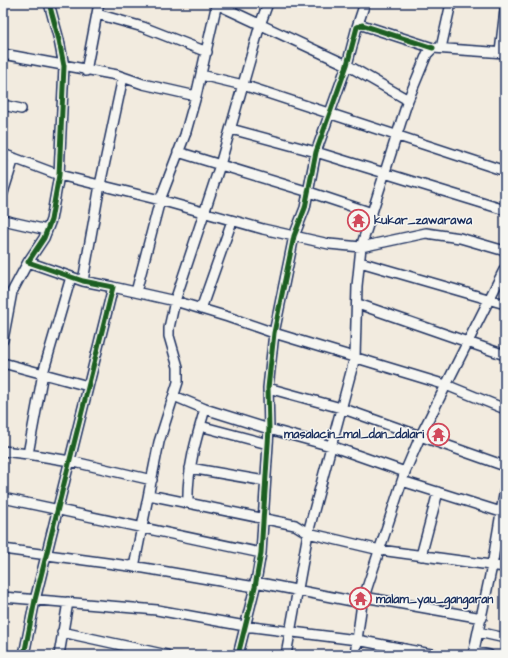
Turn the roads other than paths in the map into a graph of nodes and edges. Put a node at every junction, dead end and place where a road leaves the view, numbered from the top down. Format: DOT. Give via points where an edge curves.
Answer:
graph roads {
  1 [pos="49,3"];
  2 [pos="99,3"];
  3 [pos="268,3"];
  4 [pos="365,3"];
  5 [pos="451,3"];
  6 [pos="216,4"];
  7 [pos="505,10"];
  8 [pos="97,14"];
  9 [pos="260,25"];
  10 [pos="357,27"];
  11 [pos="437,48"];
  12 [pos="207,52"];
  13 [pos="502,52"];
  14 [pos="3,54"];
  15 [pos="346,65"];
  16 [pos="64,66"];
  17 [pos="86,71"];
  18 [pos="201,75"];
  19 [pos="123,77"];
  20 [pos="243,85"];
  21 [pos="196,96"];
  22 [pos="408,100"];
  23 [pos="3,105"];
  24 [pos="21,109"];
  25 [pos="330,115"];
  26 [pos="231,129"];
  27 [pos="396,137"];
  28 [pos="178,152"];
  29 [pos="316,152"];
  30 [pos="3,154"];
  31 [pos="14,158"];
  32 [pos="220,165"];
  33 [pos="505,171"];
  34 [pos="384,174"];
  35 [pos="59,175"];
  36 [pos="100,185"];
  37 [pos="309,192"];
  38 [pos="3,193"];
  39 [pos="160,200"];
  40 [pos="505,210"];
  41 [pos="372,213"];
  42 [pos="205,214"];
  43 [pos="3,220"];
  44 [pos="232,221"];
  45 [pos="47,230"];
  46 [pos="294,236"];
  47 [pos="361,246"];
  48 [pos="505,251"];
  49 [pos="28,262"];
  50 [pos="360,262"];
  51 [pos="505,268"];
  52 [pos="70,277"];
  53 [pos="83,281"];
  54 [pos="113,287"];
  55 [pos="8,291"];
  56 [pos="136,292"];
  57 [pos="489,299"];
  58 [pos="175,301"];
  59 [pos="358,304"];
  60 [pos="505,304"];
  61 [pos="200,308"];
  62 [pos="274,333"];
  63 [pos="3,340"];
  64 [pos="468,342"];
  65 [pos="505,355"];
  66 [pos="355,357"];
  67 [pos="3,363"];
  68 [pos="43,373"];
  69 [pos="446,385"];
  70 [pos="88,386"];
  71 [pos="268,388"];
  72 [pos="174,396"];
  73 [pos="341,408"];
  74 [pos="205,409"];
  75 [pos="505,409"];
  76 [pos="200,426"];
  77 [pos="269,429"];
  78 [pos="420,436"];
  79 [pos="268,444"];
  80 [pos="331,446"];
  81 [pos="3,451"];
  82 [pos="28,454"];
  83 [pos="70,461"];
  84 [pos="505,466"];
  85 [pos="190,468"];
  86 [pos="404,477"];
  87 [pos="152,480"];
  88 [pos="265,481"];
  89 [pos="505,489"];
  90 [pos="438,492"];
  91 [pos="149,495"];
  92 [pos="3,498"];
  93 [pos="188,502"];
  94 [pos="58,508"];
  95 [pos="501,512"];
  96 [pos="263,519"];
  97 [pos="142,527"];
  98 [pos="308,533"];
  99 [pos="3,549"];
  100 [pos="380,550"];
  101 [pos="261,552"];
  102 [pos="46,555"];
  103 [pos="421,556"];
  104 [pos="134,566"];
  105 [pos="492,566"];
  106 [pos="505,567"];
  107 [pos="255,584"];
  108 [pos="299,590"];
  109 [pos="3,596"];
  110 [pos="35,600"];
  111 [pos="363,600"];
  112 [pos="68,602"];
  113 [pos="482,618"];
  114 [pos="245,626"];
  115 [pos="290,630"];
  116 [pos="62,632"];
  117 [pos="478,632"];
  118 [pos="505,638"];
  119 [pos="357,640"];
  120 [pos="474,653"];
  121 [pos="24,655"];
  122 [pos="59,655"];
  123 [pos="167,655"];
  124 [pos="238,655"];
  125 [pos="286,655"];
  126 [pos="355,655"];
  127 [pos="436,655"];
  128 [pos="489,655"];
  1 -- 16 [label="street"];
  2 -- 8 [label="street"];
  3 -- 9 [label="street"];
  4 -- 10 [label="street"];
  5 -- 11 [label="street"];
  6 -- 9 [label="street"];
  6 -- 12 [label="street"];
  7 -- 13 [label="street"];
  8 -- 12 [label="street" via="143,27"];
  8 -- 17 [label="street"];
  9 -- 15 [label="street"];
  9 -- 20 [label="street"];
  10 -- 11 [label="street" via="362,25"];
  10 -- 15 [label="street"];
  11 -- 13 [label="street"];
  11 -- 22 [label="street" via="427,54"];
  12 -- 18 [label="street"];
  14 -- 16 [label="street"];
  15 -- 22 [label="street"];
  15 -- 25 [label="street"];
  16 -- 17 [label="street"];
  16 -- 35 [label="street"];
  17 -- 19 [label="street"];
  18 -- 20 [label="street"];
  18 -- 21 [label="street"];
  19 -- 21 [label="street"];
  19 -- 36 [label="street"];
  20 -- 25 [label="street"];
  20 -- 26 [label="street"];
  21 -- 28 [label="street"];
  22 -- 27 [label="street"];
  23 -- 24 [label="street"];
  25 -- 27 [label="street"];
  25 -- 29 [label="street"];
  26 -- 29 [label="street"];
  26 -- 32 [label="street"];
  27 -- 33 [label="street"];
  27 -- 34 [label="street"];
  28 -- 32 [label="street"];
  28 -- 39 [label="street"];
  29 -- 34 [label="street"];
  29 -- 37 [label="street"];
  30 -- 31 [label="street"];
  31 -- 35 [label="street"];
  31 -- 38 [label="street"];
  32 -- 37 [label="street"];
  32 -- 42 [label="street"];
  34 -- 40 [label="street"];
  34 -- 41 [label="street"];
  35 -- 36 [label="street"];
  35 -- 45 [label="street"];
  36 -- 39 [label="street"];
  36 -- 53 [label="street"];
  37 -- 41 [label="street"];
  37 -- 46 [label="street"];
  39 -- 42 [label="street"];
  39 -- 56 [label="street"];
  41 -- 47 [label="street"];
  42 -- 44 [label="street"];
  42 -- 58 [label="street"];
  43 -- 45 [label="street"];
  44 -- 46 [label="street"];
  44 -- 61 [label="street"];
  45 -- 49 [label="street"];
  46 -- 47 [label="street" via="329,244"];
  46 -- 62 [label="street"];
  47 -- 48 [label="street" via="426,233 460,238"];
  47 -- 50 [label="street"];
  49 -- 52 [label="street"];
  49 -- 55 [label="street"];
  50 -- 57 [label="street"];
  50 -- 59 [label="street"];
  51 -- 57 [label="street"];
  52 -- 53 [label="street"];
  52 -- 68 [label="street"];
  53 -- 54 [label="street"];
  54 -- 56 [label="street"];
  54 -- 70 [label="street"];
  55 -- 63 [label="street"];
  56 -- 58 [label="street"];
  57 -- 60 [label="street"];
  57 -- 64 [label="street"];
  58 -- 61 [label="street"];
  58 -- 72 [label="street" via="169,328 178,367 178,382"];
  59 -- 64 [label="street"];
  59 -- 66 [label="street"];
  61 -- 62 [label="street"];
  62 -- 66 [label="street"];
  62 -- 71 [label="street"];
  64 -- 65 [label="street"];
  64 -- 69 [label="street"];
  66 -- 69 [label="street"];
  66 -- 73 [label="street"];
  67 -- 68 [label="street"];
  68 -- 70 [label="street"];
  68 -- 82 [label="street"];
  69 -- 75 [label="street"];
  69 -- 78 [label="street"];
  70 -- 83 [label="street"];
  71 -- 73 [label="street"];
  71 -- 77 [label="street"];
  72 -- 74 [label="street"];
  72 -- 87 [label="street" via="159,442"];
  73 -- 78 [label="street"];
  73 -- 80 [label="street"];
  74 -- 76 [label="street"];
  74 -- 77 [label="street"];
  76 -- 79 [label="street"];
  76 -- 85 [label="street"];
  77 -- 79 [label="street"];
  77 -- 80 [label="street"];
  78 -- 84 [label="street"];
  78 -- 86 [label="street"];
  79 -- 88 [label="street"];
  80 -- 86 [label="street"];
  80 -- 98 [label="street"];
  81 -- 82 [label="street"];
  82 -- 83 [label="street"];
  83 -- 87 [label="street"];
  83 -- 94 [label="street"];
  85 -- 88 [label="street"];
  85 -- 93 [label="street"];
  86 -- 90 [label="street"];
  86 -- 100 [label="street"];
  87 -- 91 [label="street"];
  88 -- 96 [label="street"];
  89 -- 95 [label="street"];
  90 -- 95 [label="street"];
  90 -- 103 [label="street"];
  91 -- 93 [label="street"];
  91 -- 97 [label="street"];
  92 -- 94 [label="street"];
  93 -- 96 [label="street"];
  94 -- 97 [label="street"];
  94 -- 102 [label="street"];
  95 -- 105 [label="street"];
  96 -- 98 [label="street" via="295,525"];
  96 -- 101 [label="street"];
  97 -- 101 [label="street"];
  97 -- 104 [label="street"];
  98 -- 100 [label="street"];
  98 -- 108 [label="street"];
  99 -- 102 [label="street"];
  100 -- 103 [label="street"];
  100 -- 111 [label="street"];
  101 -- 107 [label="street"];
  102 -- 104 [label="street"];
  102 -- 110 [label="street"];
  103 -- 105 [label="street"];
  104 -- 107 [label="street"];
  105 -- 106 [label="street"];
  105 -- 113 [label="street"];
  107 -- 108 [label="street"];
  107 -- 114 [label="street"];
  108 -- 111 [label="street"];
  108 -- 115 [label="street"];
  109 -- 110 [label="street"];
  110 -- 112 [label="street"];
  110 -- 121 [label="street"];
  111 -- 113 [label="street"];
  111 -- 119 [label="street"];
  112 -- 114 [label="street" via="157,610"];
  112 -- 116 [label="street"];
  113 -- 117 [label="street"];
  114 -- 115 [label="street"];
  114 -- 124 [label="street"];
  115 -- 119 [label="street"];
  115 -- 125 [label="street"];
  116 -- 122 [label="street"];
  116 -- 123 [label="street"];
  117 -- 118 [label="street"];
  117 -- 120 [label="street"];
  119 -- 126 [label="street"];
  119 -- 127 [label="street"];
  120 -- 128 [label="street"];
}
